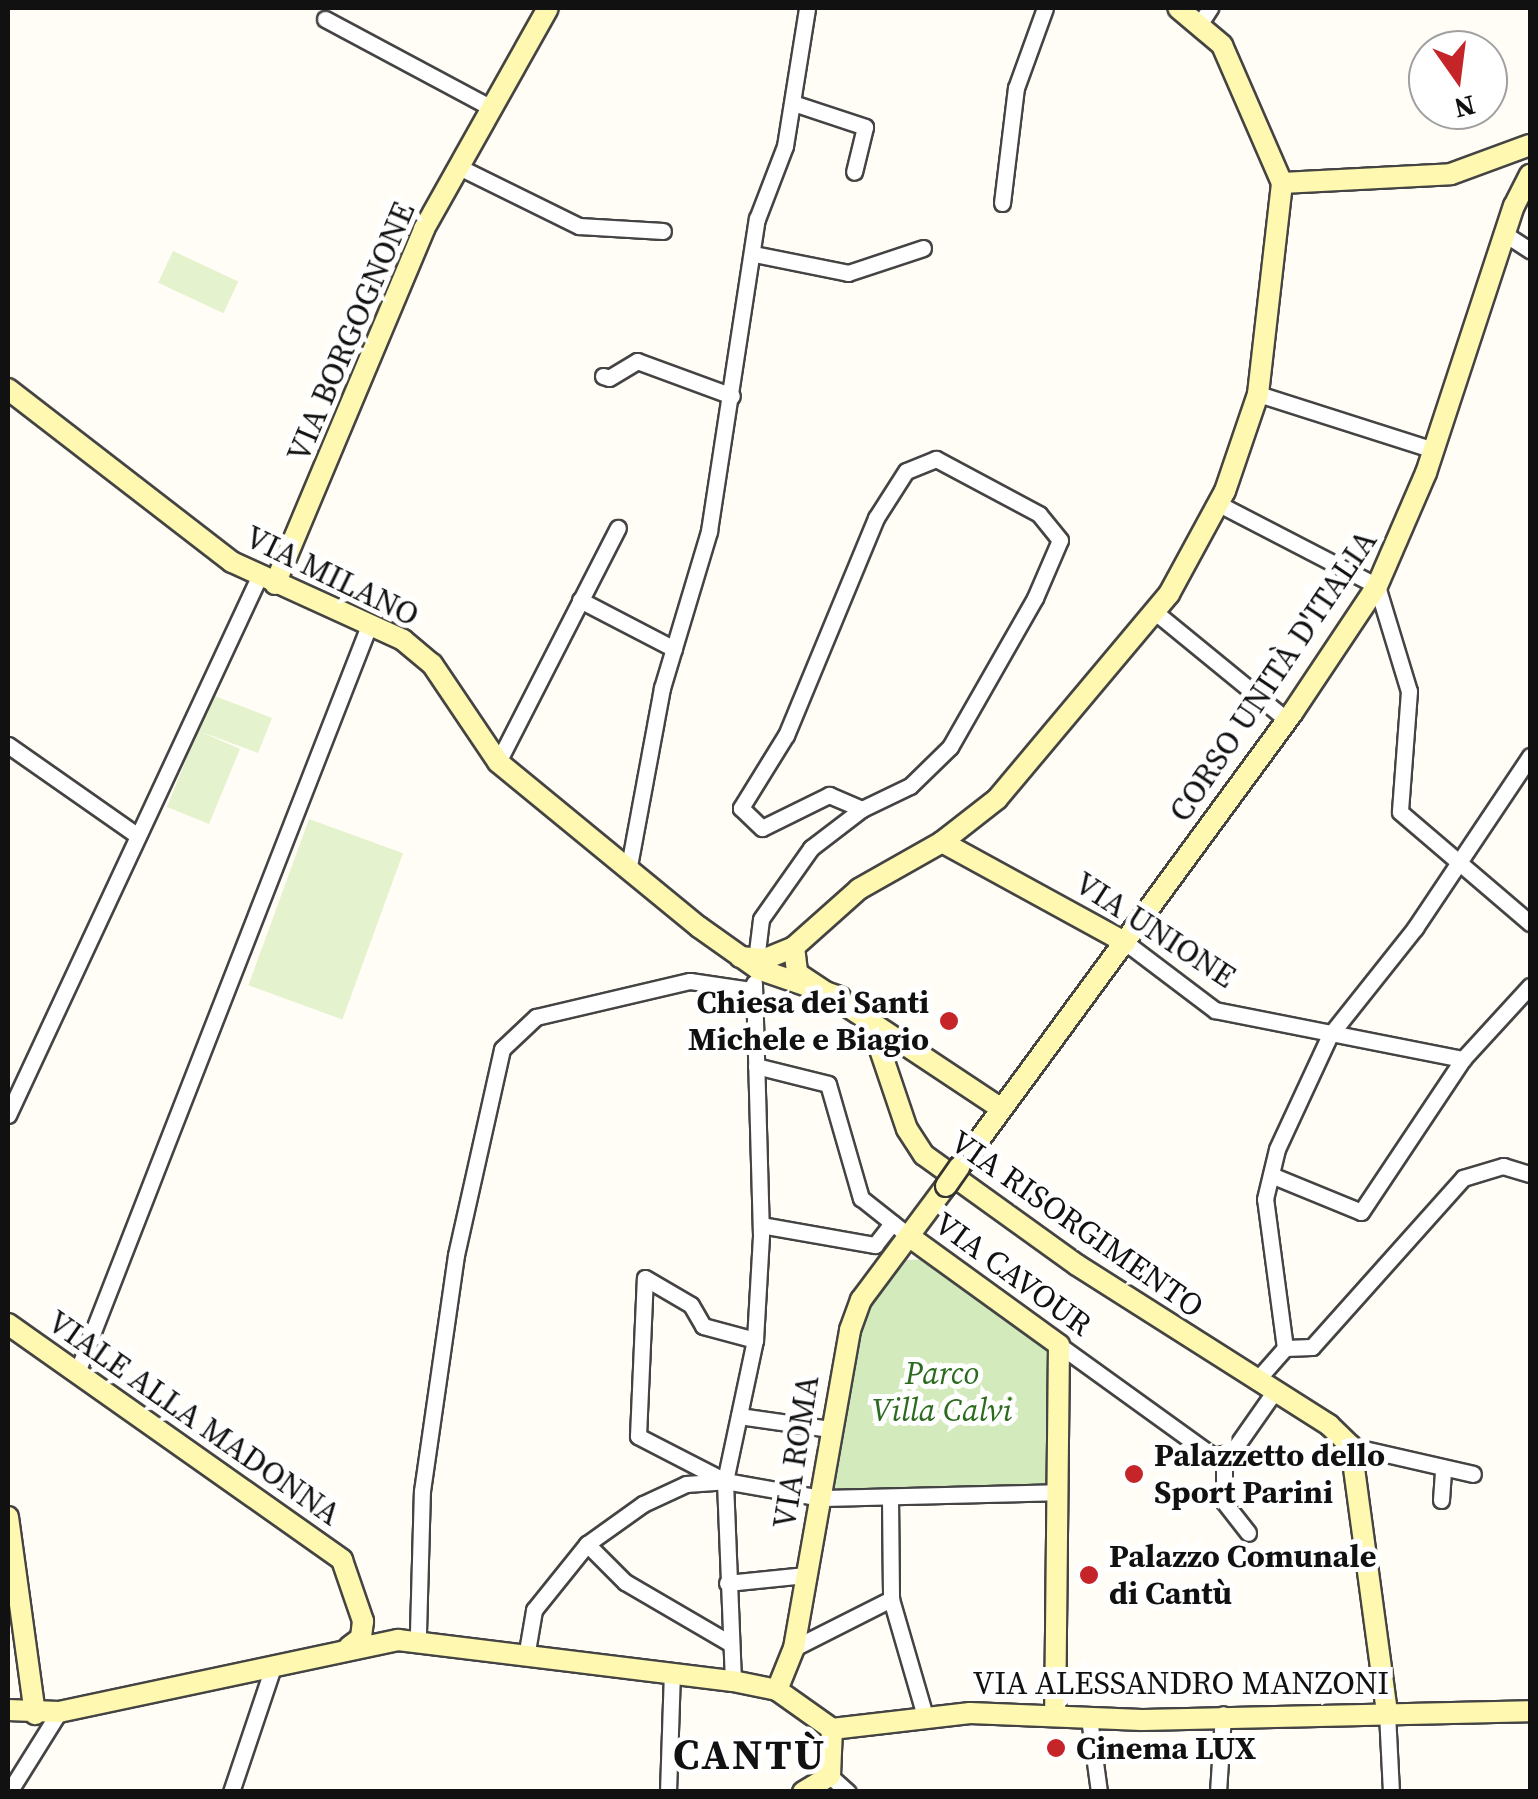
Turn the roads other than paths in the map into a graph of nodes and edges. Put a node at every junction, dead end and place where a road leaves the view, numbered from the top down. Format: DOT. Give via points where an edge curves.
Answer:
graph roads {
  1 [pos="807,8"];
  2 [pos="1045,8"];
  3 [pos="1178,8"];
  4 [pos="543,9"];
  5 [pos="1205,14"];
  6 [pos="325,19"];
  7 [pos="793,103"];
  8 [pos="492,108"];
  9 [pos="1530,145"];
  10 [pos="459,167"];
  11 [pos="854,172"];
  12 [pos="1530,176"];
  13 [pos="1282,183"];
  14 [pos="1002,204"];
  15 [pos="663,231"];
  16 [pos="1505,234"];
  17 [pos="923,248"];
  18 [pos="1530,250"];
  19 [pos="754,254"];
  20 [pos="602,376"];
  21 [pos="8,389"];
  22 [pos="1258,394"];
  23 [pos="732,396"];
  24 [pos="1433,450"];
  25 [pos="1219,504"];
  26 [pos="618,528"];
  27 [pos="267,580"];
  28 [pos="1377,586"];
  29 [pos="580,600"];
  30 [pos="1156,612"];
  31 [pos="370,624"];
  32 [pos="674,649"];
  33 [pos="1288,720"];
  34 [pos="8,745"];
  35 [pos="1530,756"];
  36 [pos="498,762"];
  37 [pos="862,809"];
  38 [pos="135,834"];
  39 [pos="942,842"];
  40 [pos="1456,860"];
  41 [pos="629,866"];
  42 [pos="1530,922"];
  43 [pos="1125,942"];
  44 [pos="794,947"];
  45 [pos="751,962"];
  46 [pos="1530,986"];
  47 [pos="752,990"];
  48 [pos="840,998"];
  49 [pos="868,1014"];
  50 [pos="1330,1036"];
  51 [pos="1463,1058"];
  52 [pos="756,1066"];
  53 [pos="1000,1108"];
  54 [pos="8,1116"];
  55 [pos="960,1166"];
  56 [pos="1525,1171"];
  57 [pos="1271,1174"];
  58 [pos="892,1223"];
  59 [pos="760,1225"];
  60 [pos="910,1237"];
  61 [pos="8,1325"];
  62 [pos="755,1340"];
  63 [pos="1059,1345"];
  64 [pos="1284,1348"];
  65 [pos="78,1370"];
  66 [pos="1265,1386"];
  67 [pos="739,1416"];
  68 [pos="830,1429"];
  69 [pos="1351,1446"];
  70 [pos="1224,1454"];
  71 [pos="1443,1469"];
  72 [pos="1472,1474"];
  73 [pos="725,1481"];
  74 [pos="1059,1492"];
  75 [pos="822,1498"];
  76 [pos="890,1498"];
  77 [pos="1441,1500"];
  78 [pos="8,1517"];
  79 [pos="1248,1533"];
  80 [pos="588,1544"];
  81 [pos="806,1576"];
  82 [pos="727,1582"];
  83 [pos="890,1599"];
  84 [pos="363,1621"];
  85 [pos="418,1632"];
  86 [pos="388,1640"];
  87 [pos="731,1644"];
  88 [pos="348,1648"];
  89 [pos="794,1648"];
  90 [pos="526,1657"];
  91 [pos="274,1664"];
  92 [pos="672,1673"];
  93 [pos="734,1681"];
  94 [pos="777,1690"];
  95 [pos="8,1710"];
  96 [pos="1530,1711"];
  97 [pos="1388,1713"];
  98 [pos="1055,1714"];
  99 [pos="1223,1714"];
  100 [pos="49,1715"];
  101 [pos="925,1716"];
  102 [pos="1089,1718"];
  103 [pos="832,1729"];
  104 [pos="830,1776"];
  105 [pos="9,1792"];
  106 [pos="231,1792"];
  107 [pos="668,1792"];
  108 [pos="803,1792"];
  109 [pos="848,1792"];
  110 [pos="1099,1792"];
  111 [pos="1218,1792"];
  112 [pos="1391,1792"];
  1 -- 7 [label="street"];
  2 -- 14 [label="street" via="1016,88"];
  3 -- 5 [label="main road"];
  4 -- 8 [label="main road, VIA BORGOGNONE"];
  5 -- 13 [label="main road"];
  6 -- 8 [label="street"];
  7 -- 11 [label="street" via="865,127"];
  7 -- 19 [label="street" via="757,219"];
  8 -- 10 [label="main road, VIA BORGOGNONE"];
  9 -- 13 [label="main road" via="1451,174"];
  10 -- 15 [label="street" via="579,226"];
  10 -- 27 [label="main road, VIA BORGOGNONE" via="424,229"];
  12 -- 16 [label="main road, CORSO UNITÀ D'ITALIA"];
  13 -- 22 [label="main road"];
  16 -- 18 [label="street"];
  16 -- 24 [label="main road, CORSO UNITÀ D'ITALIA"];
  17 -- 19 [label="street" via="848,273"];
  19 -- 23 [label="street"];
  20 -- 23 [label="street" via="637,362"];
  21 -- 27 [label="main road, VIA MILANO"];
  22 -- 24 [label="street"];
  22 -- 25 [label="main road"];
  23 -- 32 [label="street" via="709,530"];
  24 -- 28 [label="main road, CORSO UNITÀ D'ITALIA"];
  25 -- 28 [label="street"];
  25 -- 30 [label="main road"];
  26 -- 29 [label="street"];
  27 -- 31 [label="main road, VIA MILANO"];
  27 -- 38 [label="street"];
  28 -- 33 [label="main road, CORSO UNITÀ D'ITALIA"];
  28 -- 40 [label="street" via="1409,691 1400,812"];
  29 -- 32 [label="street"];
  29 -- 36 [label="street"];
  30 -- 33 [label="street"];
  30 -- 39 [label="main road" via="1042,754"];
  31 -- 36 [label="main road, VIA MILANO" via="432,664"];
  31 -- 65 [label="street"];
  32 -- 41 [label="street"];
  33 -- 43 [label="main road, CORSO UNITÀ D'ITALIA"];
  34 -- 38 [label="street"];
  35 -- 40 [label="street"];
  36 -- 41 [label="main road, VIA MILANO"];
  37 -- 37 [label="street" via="829,794 762,828 741,808 786,735 876,518 906,470 936,459 1039,514 1060,540 1035,598 950,746 910,786"];
  37 -- 45 [label="street" via="792,870 760,919"];
  38 -- 54 [label="street"];
  39 -- 43 [label="main road, VIA UNIONE"];
  39 -- 44 [label="main road" via="859,889"];
  40 -- 42 [label="street"];
  40 -- 50 [label="street" via="1415,928"];
  41 -- 45 [label="main road, VIA MILANO"];
  43 -- 50 [label="street, VIA UNIONE" via="1215,1010"];
  43 -- 53 [label="main road, CORSO UNITÀ D'ITALIA"];
  44 -- 45 [label="main road"];
  44 -- 48 [label="main road" via="797,973"];
  45 -- 47 [label="street"];
  45 -- 48 [label="main road, VIA MILANO"];
  46 -- 51 [label="street"];
  47 -- 52 [label="street"];
  47 -- 85 [label="street" via="690,982 556,1013 517,1028 502,1048 456,1255 424,1471"];
  48 -- 49 [label="main road"];
  49 -- 53 [label="main road"];
  49 -- 66 [label="main road, VIA RISORGIMENTO" via="907,1129 924,1155 1077,1265"];
  50 -- 51 [label="street, VIA UNIONE"];
  50 -- 57 [label="street"];
  51 -- 57 [label="street" via="1361,1212"];
  52 -- 58 [label="street, VIA CAVOUR" via="828,1084 861,1198"];
  52 -- 59 [label="street"];
  53 -- 55 [label="main road, CORSO UNITÀ D'ITALIA"];
  55 -- 60 [label="main road, VIA ROMA, bridge"];
  56 -- 64 [label="street" via="1490,1166 1463,1178 1308,1350"];
  57 -- 64 [label="street" via="1265,1198 1269,1252"];
  58 -- 59 [label="street" via="876,1245"];
  58 -- 60 [label="street, VIA CAVOUR"];
  59 -- 62 [label="street"];
  60 -- 63 [label="main road, VIA CAVOUR"];
  60 -- 68 [label="main road, VIA ROMA" via="862,1300 838,1367"];
  61 -- 65 [label="main road, VIALE ALLA MADONNA"];
  62 -- 67 [label="street"];
  62 -- 73 [label="street" via="703,1326 690,1305 645,1278 638,1436"];
  63 -- 70 [label="street, VIA CAVOUR" via="1214,1456"];
  63 -- 74 [label="main road"];
  64 -- 66 [label="street"];
  65 -- 84 [label="main road, VIALE ALLA MADONNA" via="339,1557"];
  66 -- 69 [label="main road, VIA RISORGIMENTO"];
  66 -- 70 [label="street" via="1253,1428"];
  67 -- 68 [label="street"];
  67 -- 73 [label="street"];
  68 -- 75 [label="main road, VIA ROMA"];
  69 -- 71 [label="street"];
  69 -- 97 [label="main road"];
  70 -- 79 [label="street" via="1224,1502"];
  71 -- 72 [label="street"];
  71 -- 77 [label="street"];
  73 -- 75 [label="street"];
  73 -- 80 [label="street" via="686,1484 642,1504"];
  73 -- 82 [label="street"];
  74 -- 76 [label="street"];
  74 -- 98 [label="main road"];
  75 -- 76 [label="street"];
  75 -- 81 [label="main road, VIA ROMA"];
  76 -- 83 [label="street"];
  78 -- 100 [label="main road"];
  80 -- 87 [label="street" via="625,1582"];
  80 -- 90 [label="street" via="534,1610"];
  81 -- 82 [label="street"];
  81 -- 89 [label="main road, VIA ROMA"];
  82 -- 87 [label="street"];
  83 -- 89 [label="street"];
  83 -- 101 [label="street"];
  84 -- 86 [label="main road" via="368,1632"];
  84 -- 88 [label="main road" via="362,1638"];
  86 -- 88 [label="main road"];
  86 -- 90 [label="main road"];
  87 -- 93 [label="street"];
  88 -- 91 [label="main road"];
  89 -- 94 [label="main road, VIA ROMA"];
  90 -- 92 [label="main road"];
  91 -- 100 [label="main road"];
  91 -- 106 [label="street"];
  92 -- 93 [label="main road"];
  92 -- 107 [label="street"];
  93 -- 94 [label="main road"];
  94 -- 103 [label="main road"];
  95 -- 100 [label="main road"];
  96 -- 97 [label="main road, VIA ALESSANDRO MANZONI"];
  97 -- 99 [label="main road, VIA ALESSANDRO MANZONI"];
  97 -- 112 [label="street"];
  98 -- 101 [label="main road, VIA ALESSANDRO MANZONI"];
  98 -- 102 [label="main road, VIA ALESSANDRO MANZONI"];
  99 -- 102 [label="main road, VIA ALESSANDRO MANZONI"];
  99 -- 111 [label="street"];
  100 -- 105 [label="street"];
  101 -- 103 [label="main road, VIA ALESSANDRO MANZONI"];
  102 -- 110 [label="street"];
  103 -- 104 [label="main road"];
  104 -- 108 [label="main road"];
  104 -- 109 [label="street"];
}
